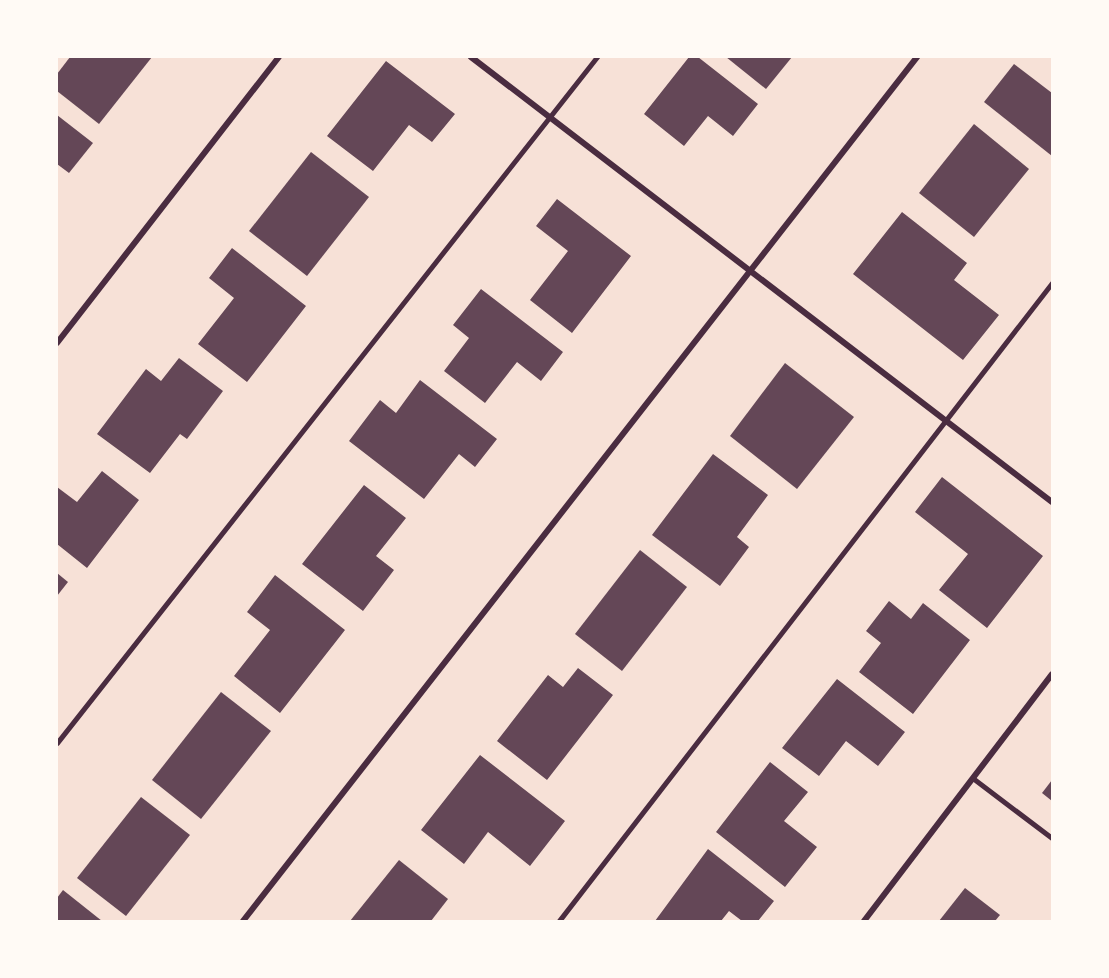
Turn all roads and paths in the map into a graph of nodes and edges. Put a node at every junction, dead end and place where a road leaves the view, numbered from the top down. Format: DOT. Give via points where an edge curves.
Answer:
graph roads {
  1 [pos="279,57"];
  2 [pos="471,57"];
  3 [pos="597,57"];
  4 [pos="917,57"];
  5 [pos="550,118"];
  6 [pos="750,271"];
  7 [pos="1052,283"];
  8 [pos="57,343"];
  9 [pos="945,420"];
  10 [pos="1052,502"];
  11 [pos="1052,674"];
  12 [pos="57,743"];
  13 [pos="974,778"];
  14 [pos="1052,838"];
  15 [pos="243,921"];
  16 [pos="559,921"];
  17 [pos="864,921"];
  1 -- 8 [label="street"];
  2 -- 5 [label="street"];
  3 -- 5 [label="lane"];
  4 -- 6 [label="street"];
  5 -- 6 [label="street"];
  5 -- 12 [label="lane"];
  6 -- 9 [label="street"];
  6 -- 15 [label="street"];
  7 -- 9 [label="lane"];
  9 -- 10 [label="street"];
  9 -- 16 [label="lane"];
  11 -- 13 [label="street"];
  13 -- 14 [label="lane"];
  13 -- 17 [label="street"];
}
